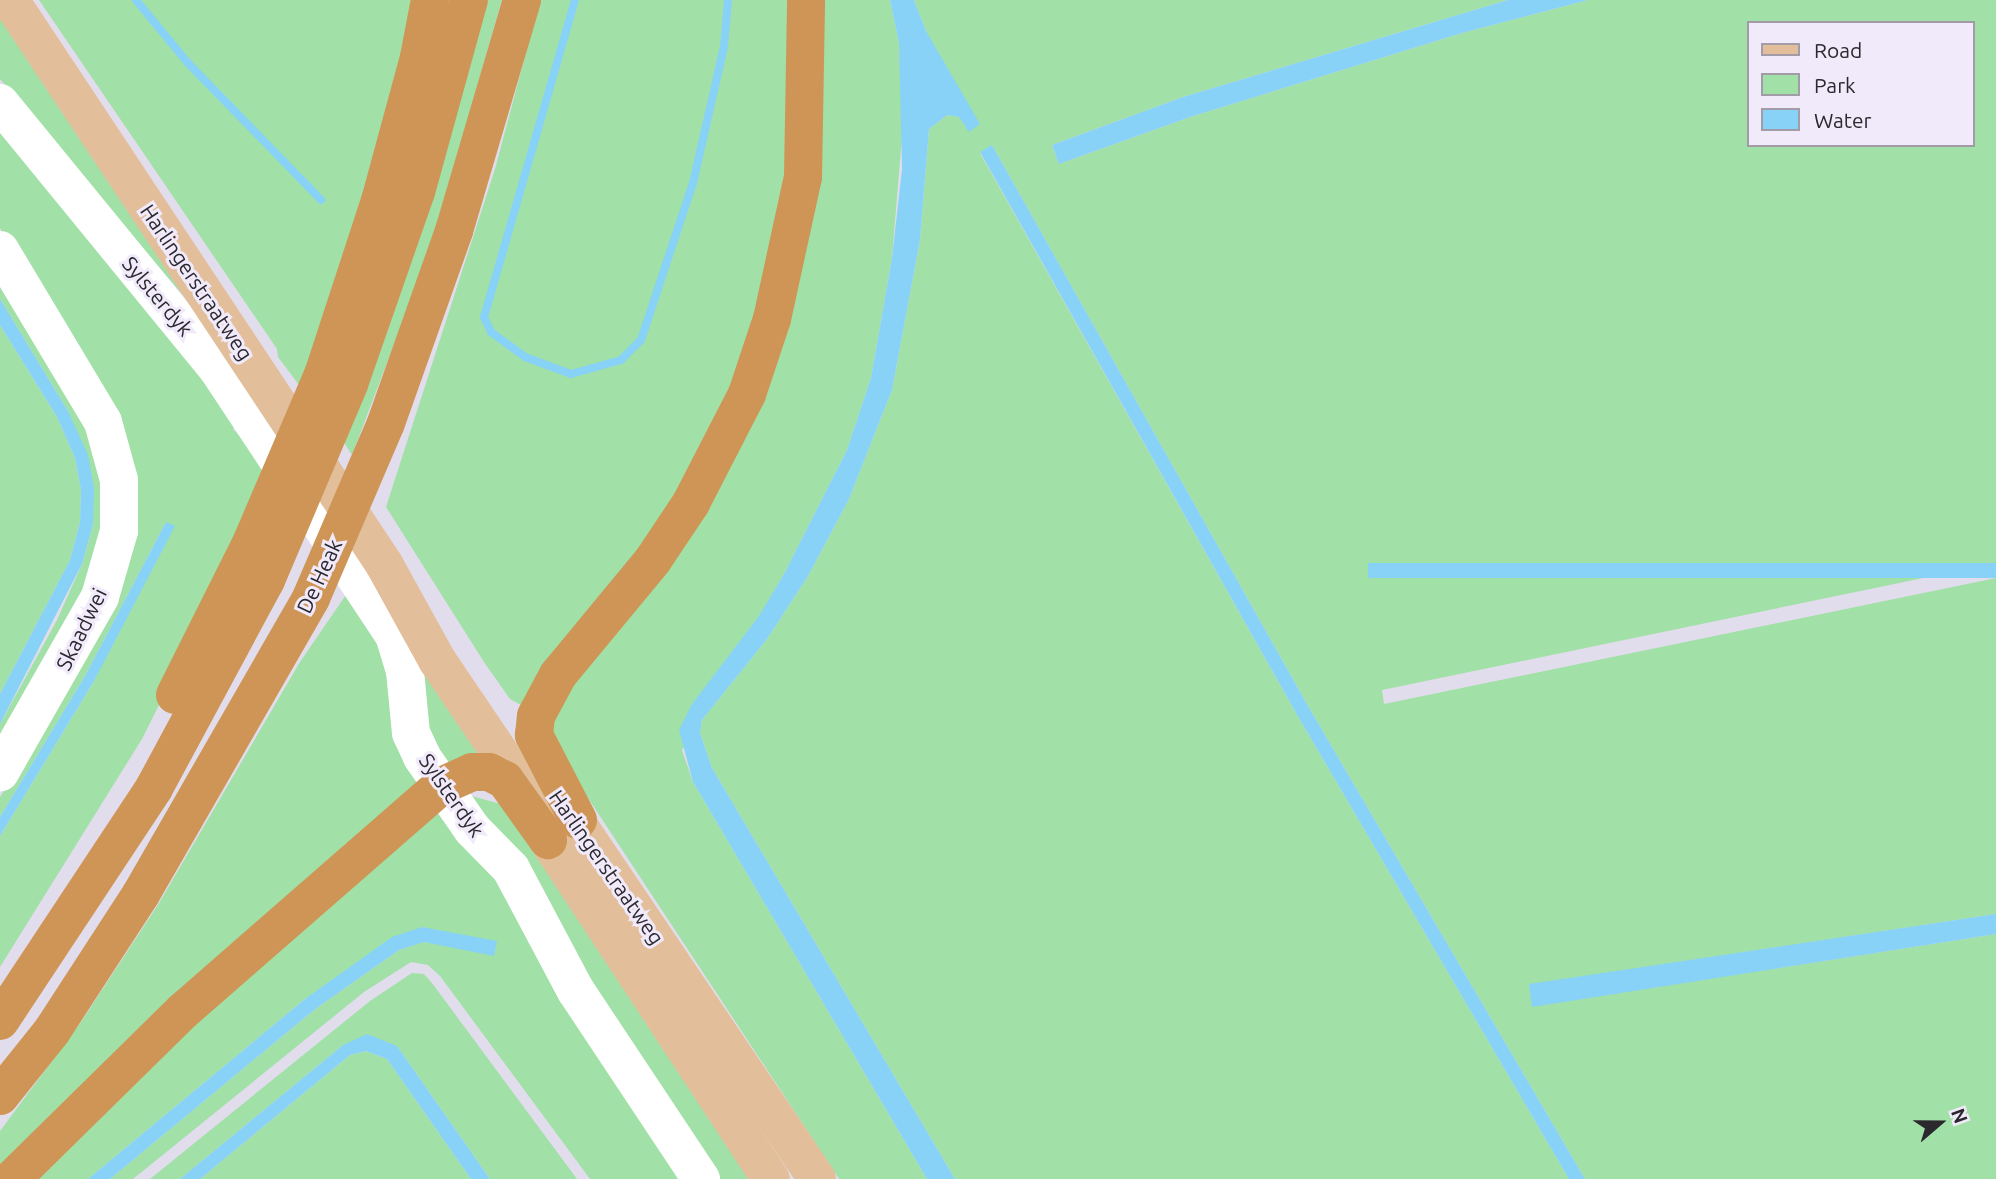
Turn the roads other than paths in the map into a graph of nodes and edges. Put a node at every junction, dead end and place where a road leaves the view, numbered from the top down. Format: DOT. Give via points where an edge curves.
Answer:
graph roads {
  1 [pos="10,0"];
  2 [pos="430,0"];
  3 [pos="469,0"];
  4 [pos="522,0"];
  5 [pos="806,0"];
  6 [pos="0,103"];
  7 [pos="0,250"];
  8 [pos="259,401"];
  9 [pos="377,581"];
  10 [pos="0,772"];
  11 [pos="440,786"];
  12 [pos="563,830"];
  13 [pos="25,987"];
  14 [pos="0,1021"];
  15 [pos="0,1096"];
  16 [pos="12,1179"];
  17 [pos="701,1179"];
  18 [pos="771,1179"];
  19 [pos="817,1179"];
  1 -- 8 [label="main road, Harlingerstraatweg"];
  2 -- 13 [label="highway" via="380,201 324,372 252,541"];
  3 -- 13 [label="highway" via="415,192 353,372 266,580 153,788"];
  4 -- 15 [label="highway, De Heak" via="454,231 386,423 311,598 141,894 52,1031"];
  5 -- 12 [label="highway" via="803,177 775,306 747,394 691,503 653,560 558,676 536,716 534,735"];
  6 -- 8 [label="street, Sylsterdyk" via="217,368"];
  7 -- 10 [label="street, Skaadwei" via="103,422 119,480 119,531 100,597"];
  8 -- 9 [label="main road, Harlingerstraatweg"];
  9 -- 11 [label="street, Sylsterdyk" via="405,671 411,733"];
  9 -- 12 [label="main road, Harlingerstraatweg" via="510,768"];
  11 -- 12 [label="highway" via="472,772 489,772 505,780"];
  11 -- 16 [label="highway" via="183,1011"];
  11 -- 17 [label="street, Sylsterdyk" via="472,830 511,869 576,990"];
  12 -- 18 [label="main road, Harlingerstraatweg"];
  12 -- 19 [label="main road, Harlingerstraatweg"];
  13 -- 14 [label="highway"];
}
